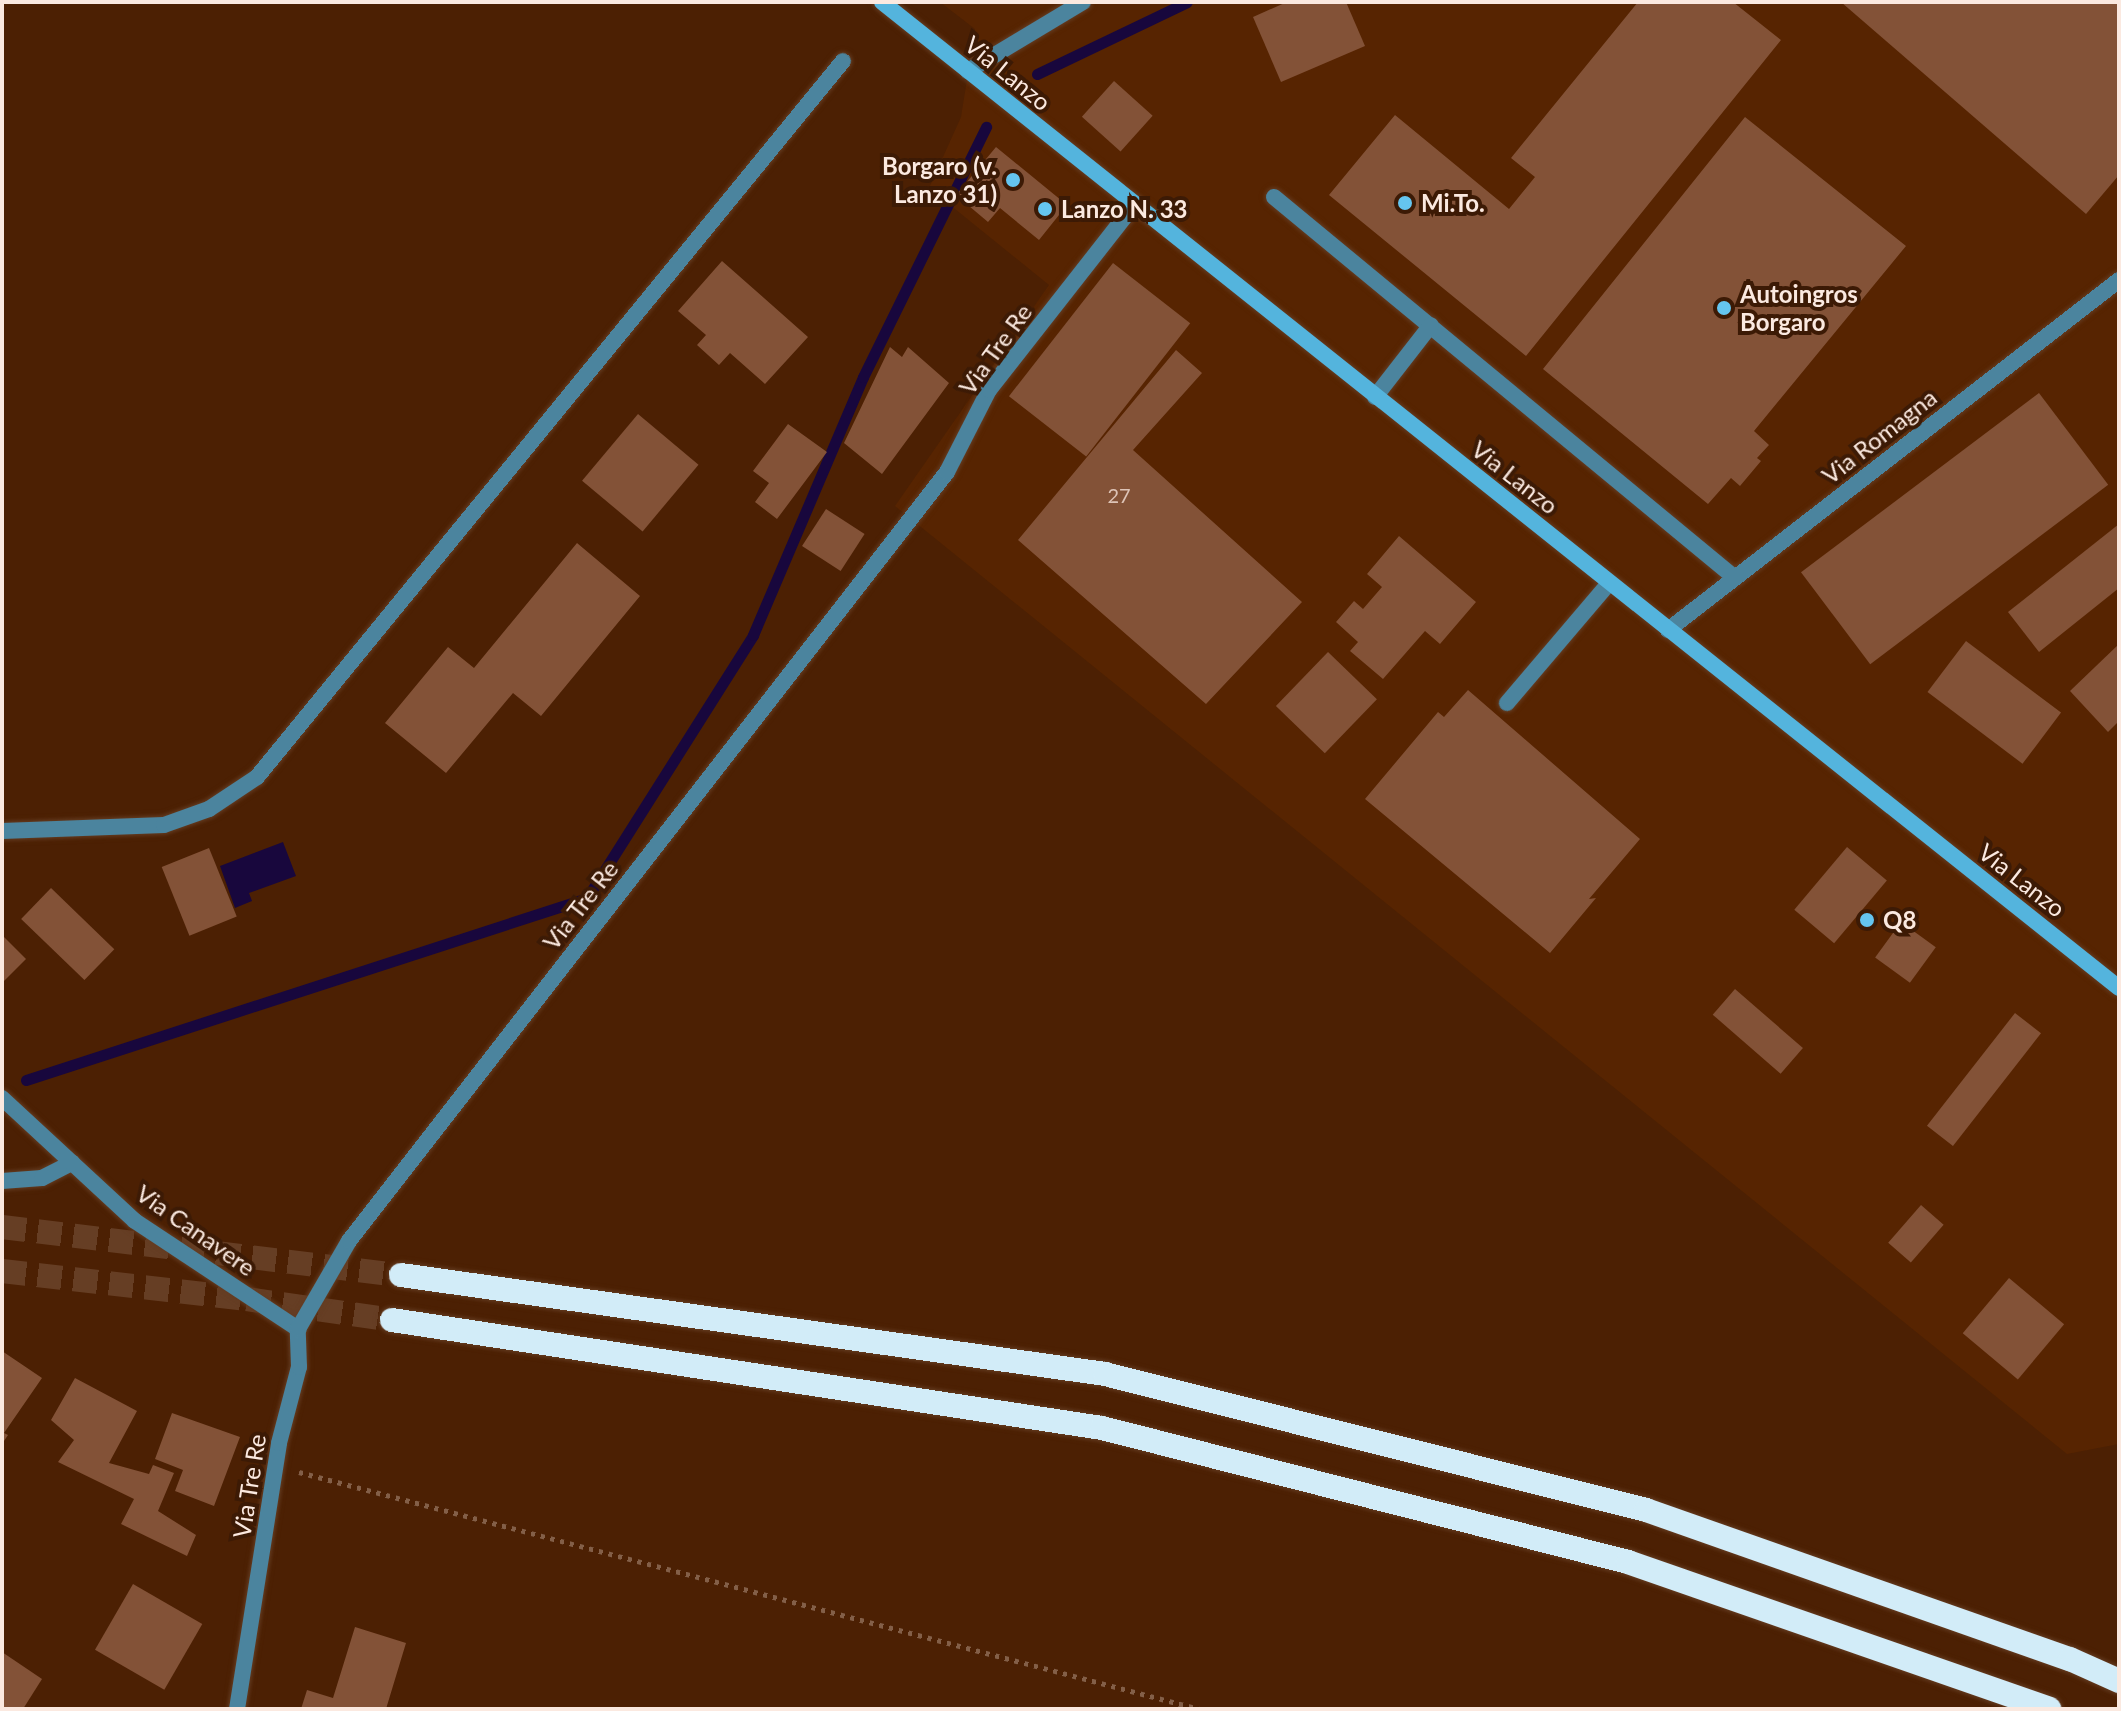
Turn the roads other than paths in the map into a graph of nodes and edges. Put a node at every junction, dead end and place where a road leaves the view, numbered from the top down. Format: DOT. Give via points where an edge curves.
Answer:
graph roads {
  1 [pos="882,2"];
  2 [pos="1083,2"];
  3 [pos="843,61"];
  4 [pos="968,71"];
  5 [pos="1274,197"];
  6 [pos="1134,205"];
  7 [pos="2119,280"];
  8 [pos="1431,325"];
  9 [pos="1375,397"];
  10 [pos="1735,578"];
  11 [pos="1609,583"];
  12 [pos="1668,630"];
  13 [pos="1507,703"];
  14 [pos="2,831"];
  15 [pos="2119,988"];
  16 [pos="2,1098"];
  17 [pos="72,1163"];
  18 [pos="2,1181"];
  19 [pos="401,1275"];
  20 [pos="392,1320"];
  21 [pos="298,1329"];
  22 [pos="2119,1681"];
  23 [pos="237,1709"];
  24 [pos="2049,1709"];
  1 -- 4 [label="street, Via Lanzo"];
  2 -- 4 [label="street"];
  3 -- 14 [label="street" via="257,777 209,809 164,825"];
  4 -- 6 [label="street, Via Lanzo"];
  5 -- 8 [label="street"];
  6 -- 9 [label="street, Via Lanzo"];
  6 -- 21 [label="street, Via Tre Re" via="989,390 947,472 349,1241"];
  7 -- 10 [label="street, Via Romagna"];
  8 -- 9 [label="street"];
  8 -- 10 [label="street"];
  9 -- 11 [label="street, Via Lanzo"];
  10 -- 12 [label="street, Via Romagna"];
  11 -- 12 [label="street, Via Lanzo"];
  11 -- 13 [label="street"];
  12 -- 15 [label="street, Via Lanzo"];
  16 -- 17 [label="street, Via Canavere"];
  17 -- 18 [label="street" via="42,1178"];
  17 -- 21 [label="street, Via Canavere" via="135,1221"];
  19 -- 22 [label="highway" via="1105,1374 1646,1510 2070,1659"];
  20 -- 24 [label="highway" via="1102,1428 1628,1562"];
  21 -- 23 [label="street, Via Tre Re" via="299,1367 276,1465"];
}
